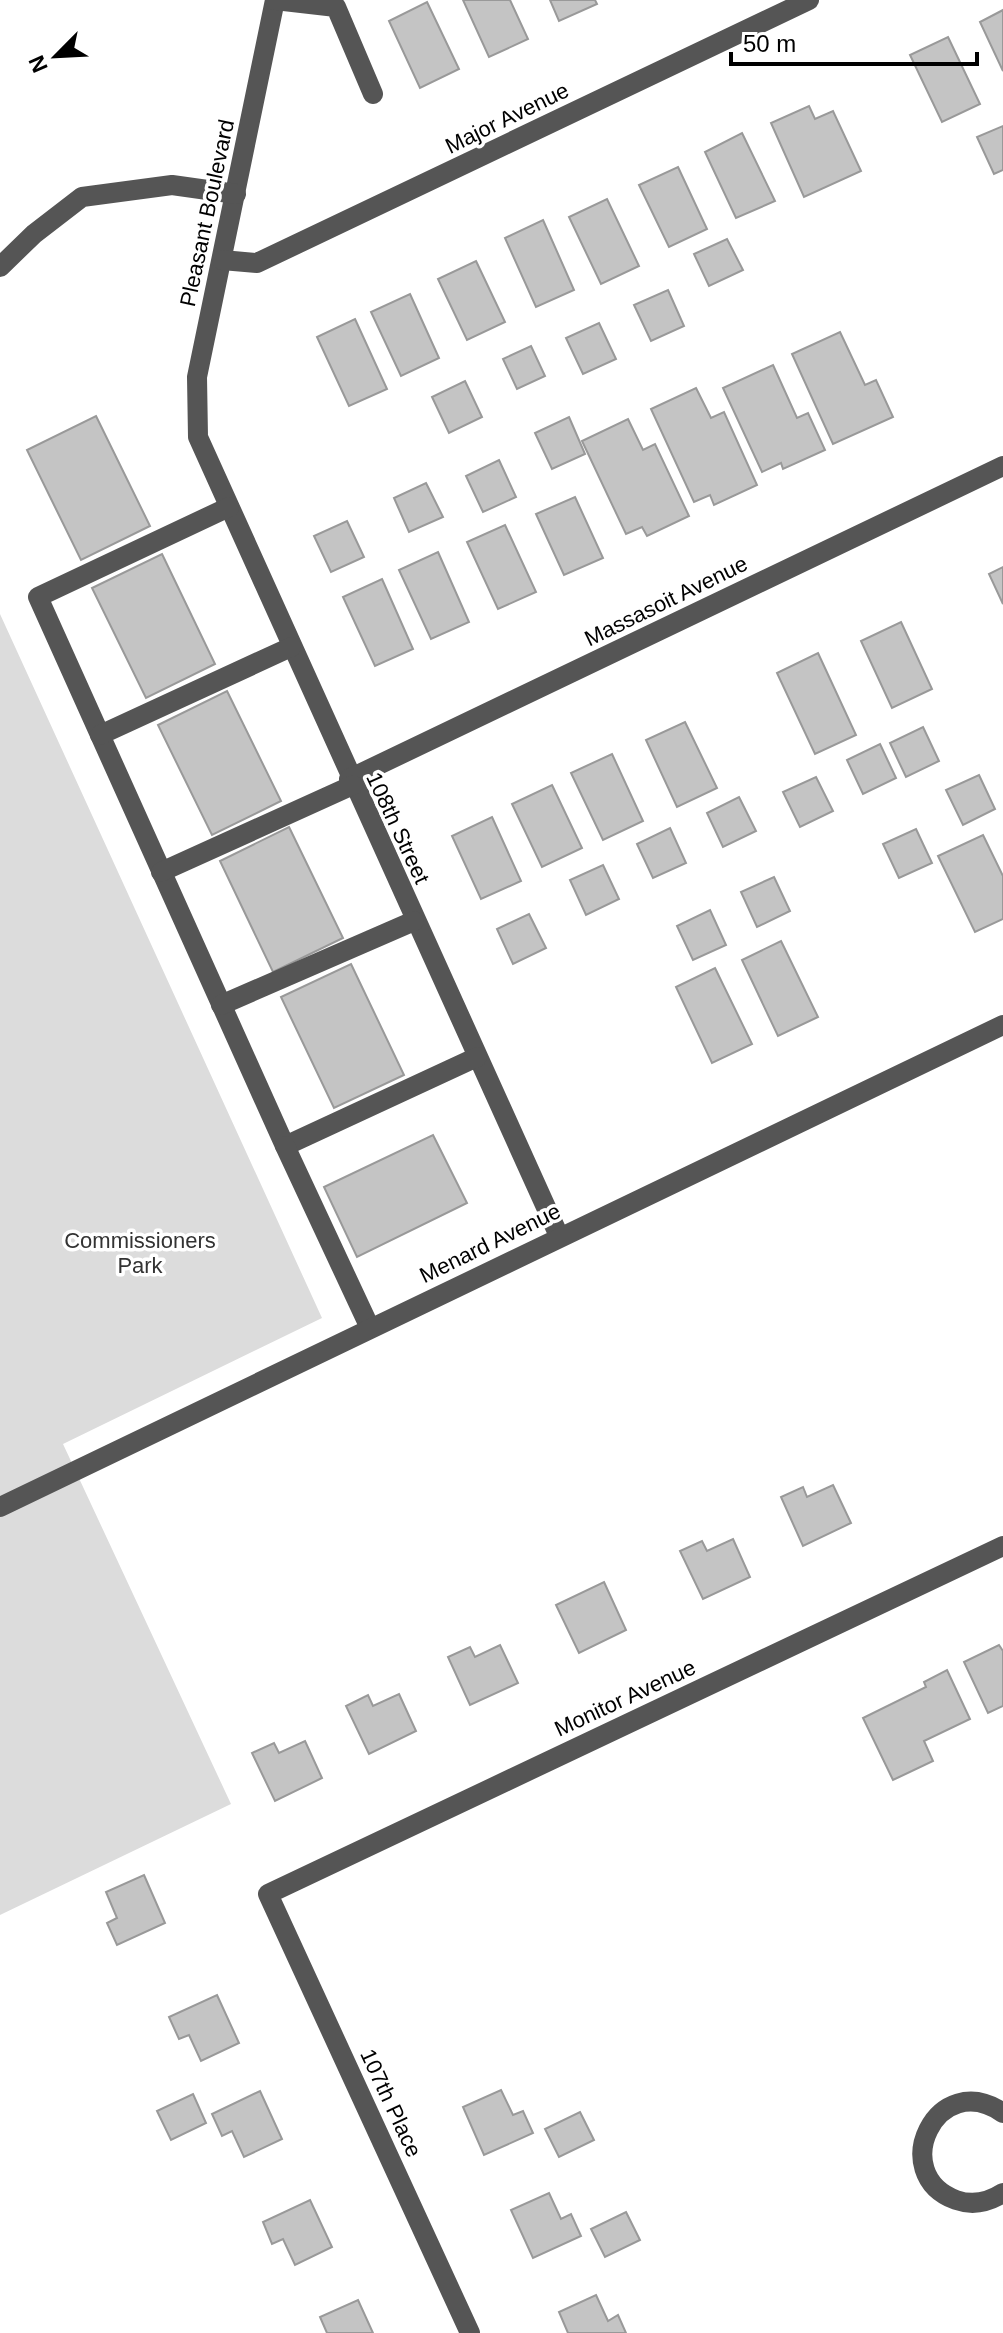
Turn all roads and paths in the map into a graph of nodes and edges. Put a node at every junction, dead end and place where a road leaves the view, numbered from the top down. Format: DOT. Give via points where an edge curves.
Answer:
graph roads {
  1 [pos="275,0"];
  2 [pos="809,0"];
  3 [pos="373,94"];
  4 [pos="236,194"];
  5 [pos="222,260"];
  6 [pos="0,267"];
  7 [pos="198,437"];
  8 [pos="1003,466"];
  9 [pos="229,507"];
  10 [pos="291,647"];
  11 [pos="100,735"];
  12 [pos="351,782"];
  13 [pos="161,872"];
  14 [pos="414,921"];
  15 [pos="221,1005"];
  16 [pos="1003,1025"];
  17 [pos="477,1057"];
  18 [pos="285,1146"];
  19 [pos="559,1236"];
  20 [pos="370,1328"];
  21 [pos="0,1507"];
  22 [pos="1003,1546"];
  23 [pos="268,1894"];
  24 [pos="1003,2113"];
  25 [pos="1003,2193"];
  26 [pos="470,2333"];
  1 -- 3 [label="street" via="336,7"];
  1 -- 4 [label="street, Pleasant Boulevard"];
  2 -- 5 [label="street, Major Avenue" via="257,263"];
  4 -- 5 [label="street, Pleasant Boulevard"];
  4 -- 6 [label="street" via="172,185 82,197"];
  5 -- 7 [label="street, Pleasant Boulevard" via="197,377"];
  7 -- 9 [label="street, 108th Street"];
  8 -- 12 [label="street, Massasoit Avenue"];
  9 -- 10 [label="street, 108th Street"];
  9 -- 11 [label="street" via="38,597"];
  10 -- 11 [label="street"];
  10 -- 12 [label="street, 108th Street"];
  11 -- 13 [label="street"];
  12 -- 13 [label="street, Massasoit Avenue"];
  12 -- 14 [label="street, 108th Street"];
  13 -- 15 [label="street"];
  14 -- 15 [label="street"];
  14 -- 17 [label="street, 108th Street"];
  15 -- 18 [label="street"];
  16 -- 19 [label="street, Menard Avenue"];
  17 -- 18 [label="street"];
  17 -- 19 [label="street, 108th Street"];
  18 -- 20 [label="street"];
  19 -- 20 [label="street, Menard Avenue"];
  20 -- 21 [label="street, Menard Avenue"];
  22 -- 23 [label="street, Monitor Avenue"];
  23 -- 26 [label="street, 107th Place"];
  24 -- 25 [label="street" via="977,2102 943,2111 930,2123 922,2157 927,2174 948,2197 979,2203"];
}
